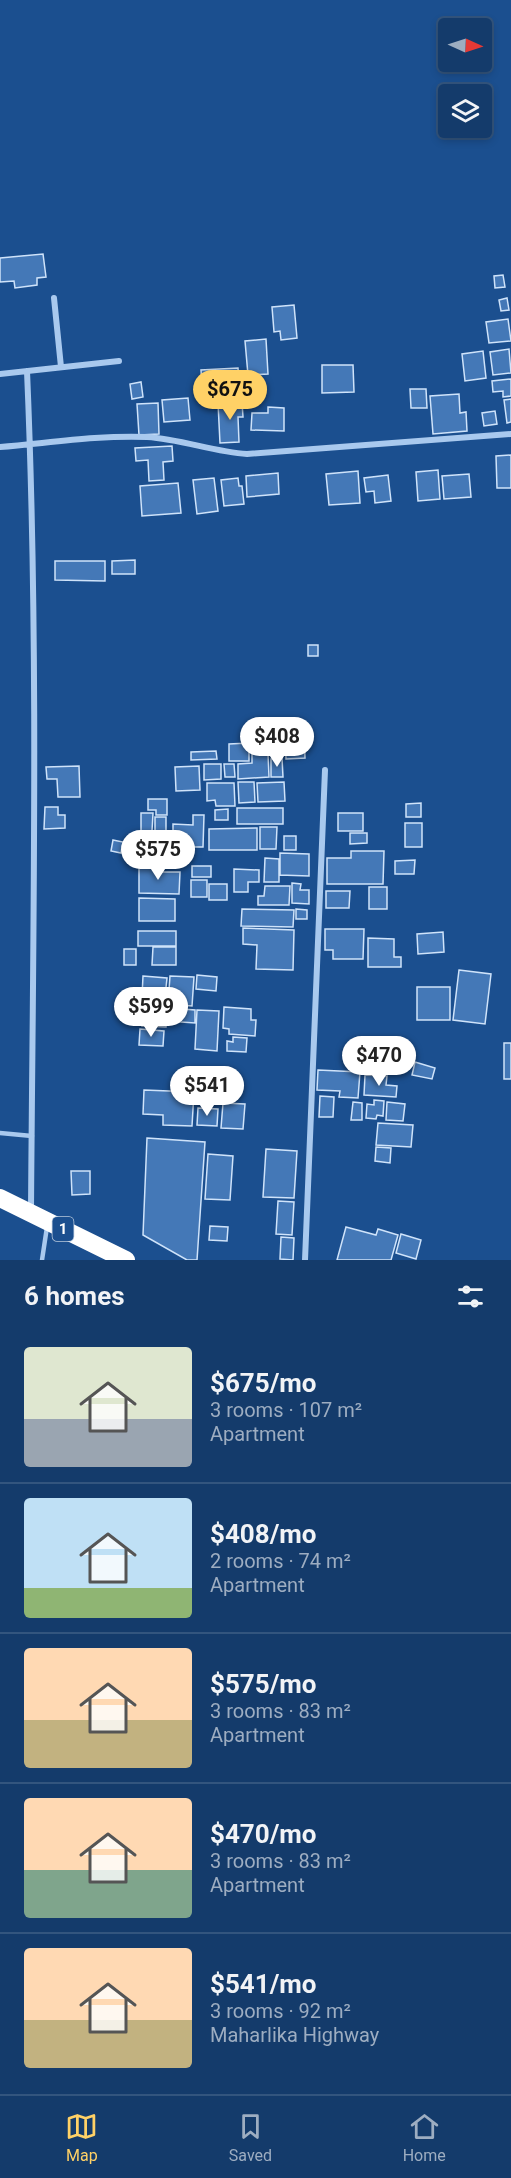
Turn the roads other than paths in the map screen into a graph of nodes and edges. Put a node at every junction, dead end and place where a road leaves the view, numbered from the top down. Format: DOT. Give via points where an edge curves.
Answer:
graph roads {
  1 [pos="54,298"];
  2 [pos="119,361"];
  3 [pos="61,367"];
  4 [pos="27,371"];
  5 [pos="0,374"];
  6 [pos="511,434"];
  7 [pos="30,444"];
  8 [pos="0,447"];
  9 [pos="324,770"];
  10 [pos="0,1133"];
  11 [pos="32,1136"];
  12 [pos="0,1198"];
  13 [pos="31,1213"];
  14 [pos="48,1222"];
  15 [pos="42,1260"];
  16 [pos="126,1260"];
  17 [pos="305,1260"];
  1 -- 3 [label="street"];
  2 -- 3 [label="street"];
  3 -- 4 [label="street"];
  4 -- 5 [label="street"];
  4 -- 7 [label="street"];
  6 -- 7 [label="street" via="247,454 150,437"];
  7 -- 8 [label="street"];
  7 -- 11 [label="street" via="34,716"];
  9 -- 17 [label="street"];
  10 -- 11 [label="lane"];
  11 -- 13 [label="street"];
  12 -- 13 [label="highway, 1"];
  13 -- 14 [label="highway, 1"];
  14 -- 15 [label="lane"];
  14 -- 16 [label="highway, 1"];
}
